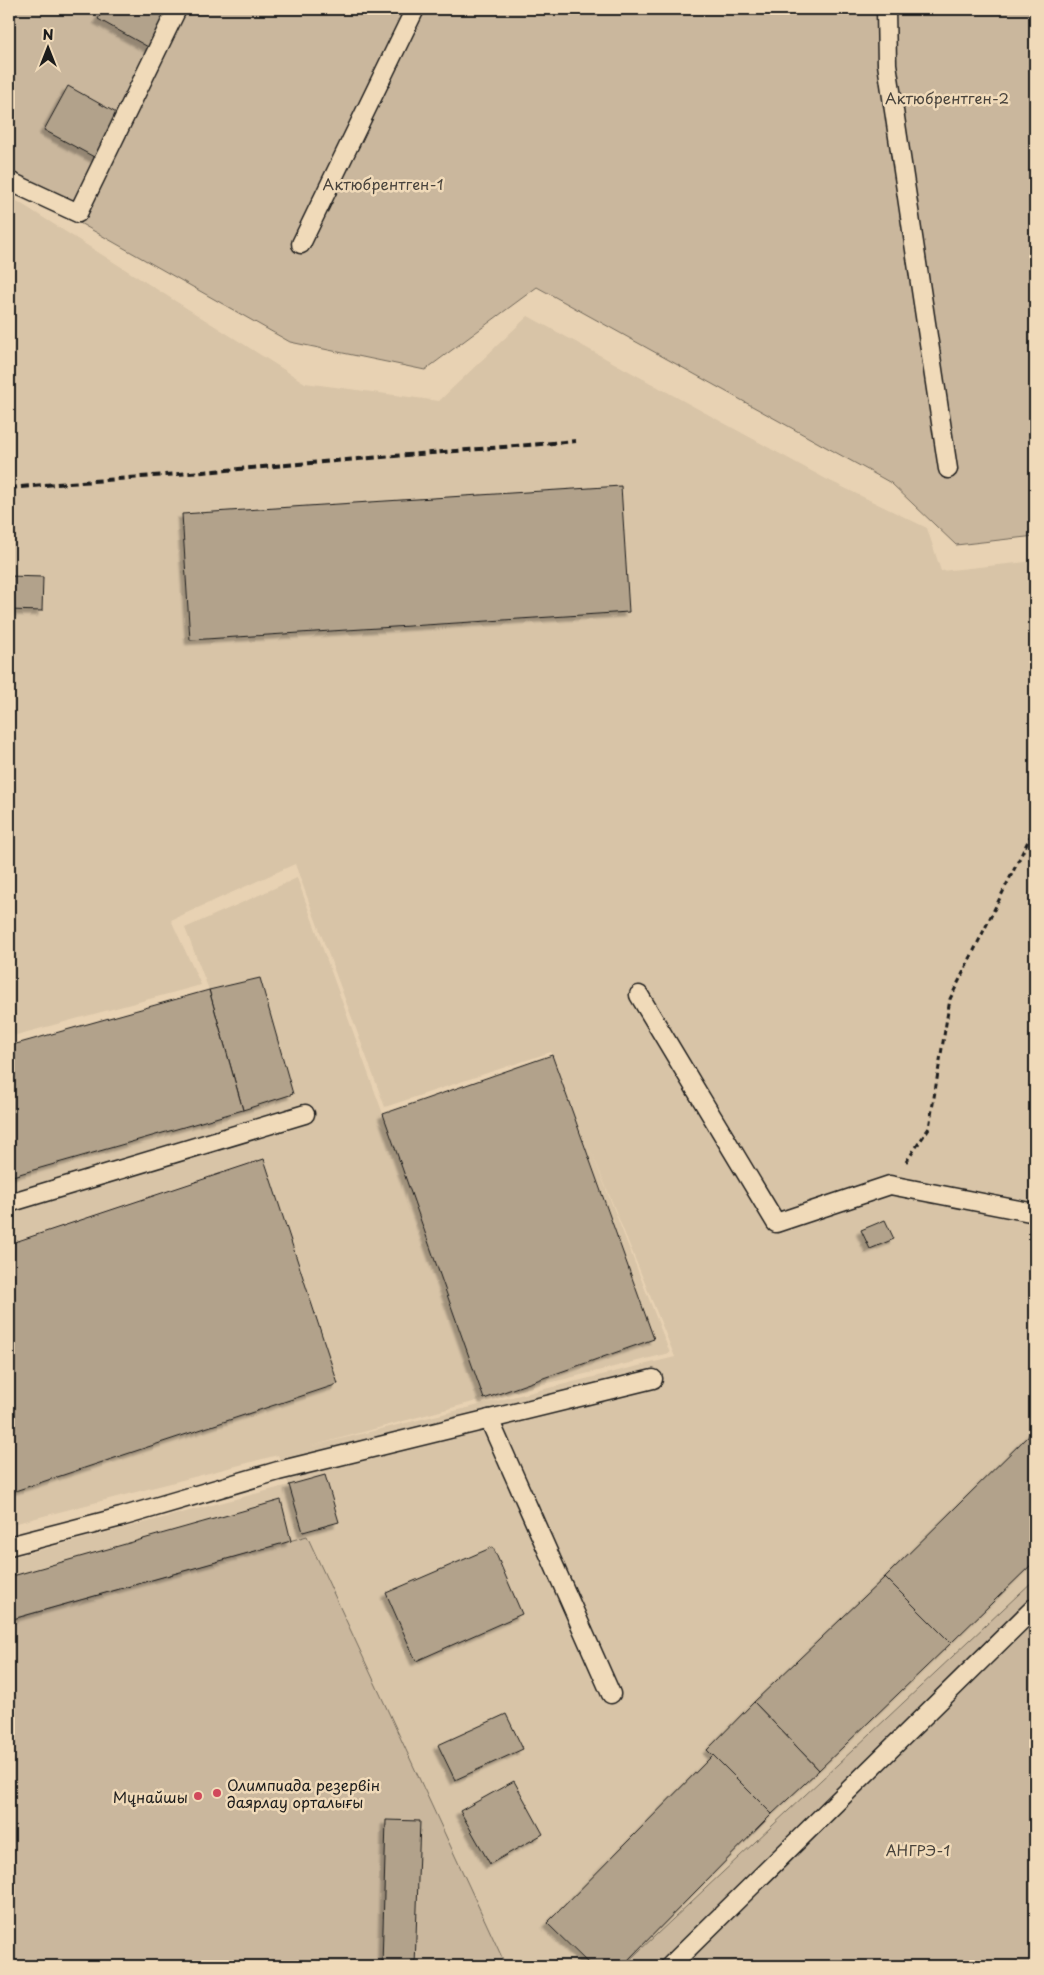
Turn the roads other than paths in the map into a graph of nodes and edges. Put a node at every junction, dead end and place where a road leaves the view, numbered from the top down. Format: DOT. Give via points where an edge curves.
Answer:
graph roads {
  1 [pos="177,9"];
  2 [pos="415,9"];
  3 [pos="886,9"];
  4 [pos="9,181"];
  5 [pos="301,244"];
  6 [pos="948,468"];
  7 [pos="639,995"];
  8 [pos="306,1114"];
  9 [pos="9,1203"];
  10 [pos="1035,1213"];
  11 [pos="653,1379"];
  12 [pos="489,1419"];
  13 [pos="9,1546"];
  14 [pos="1035,1606"];
  15 [pos="611,1694"];
  16 [pos="670,1966"];
  1 -- 4 [label="lane" via="78,213"];
  2 -- 5 [label="lane"];
  3 -- 6 [label="lane" via="887,64"];
  7 -- 10 [label="lane" via="776,1223 890,1185"];
  8 -- 9 [label="lane"];
  11 -- 12 [label="lane"];
  12 -- 13 [label="lane" via="278,1471"];
  12 -- 15 [label="lane"];
  14 -- 16 [label="lane"];
}
